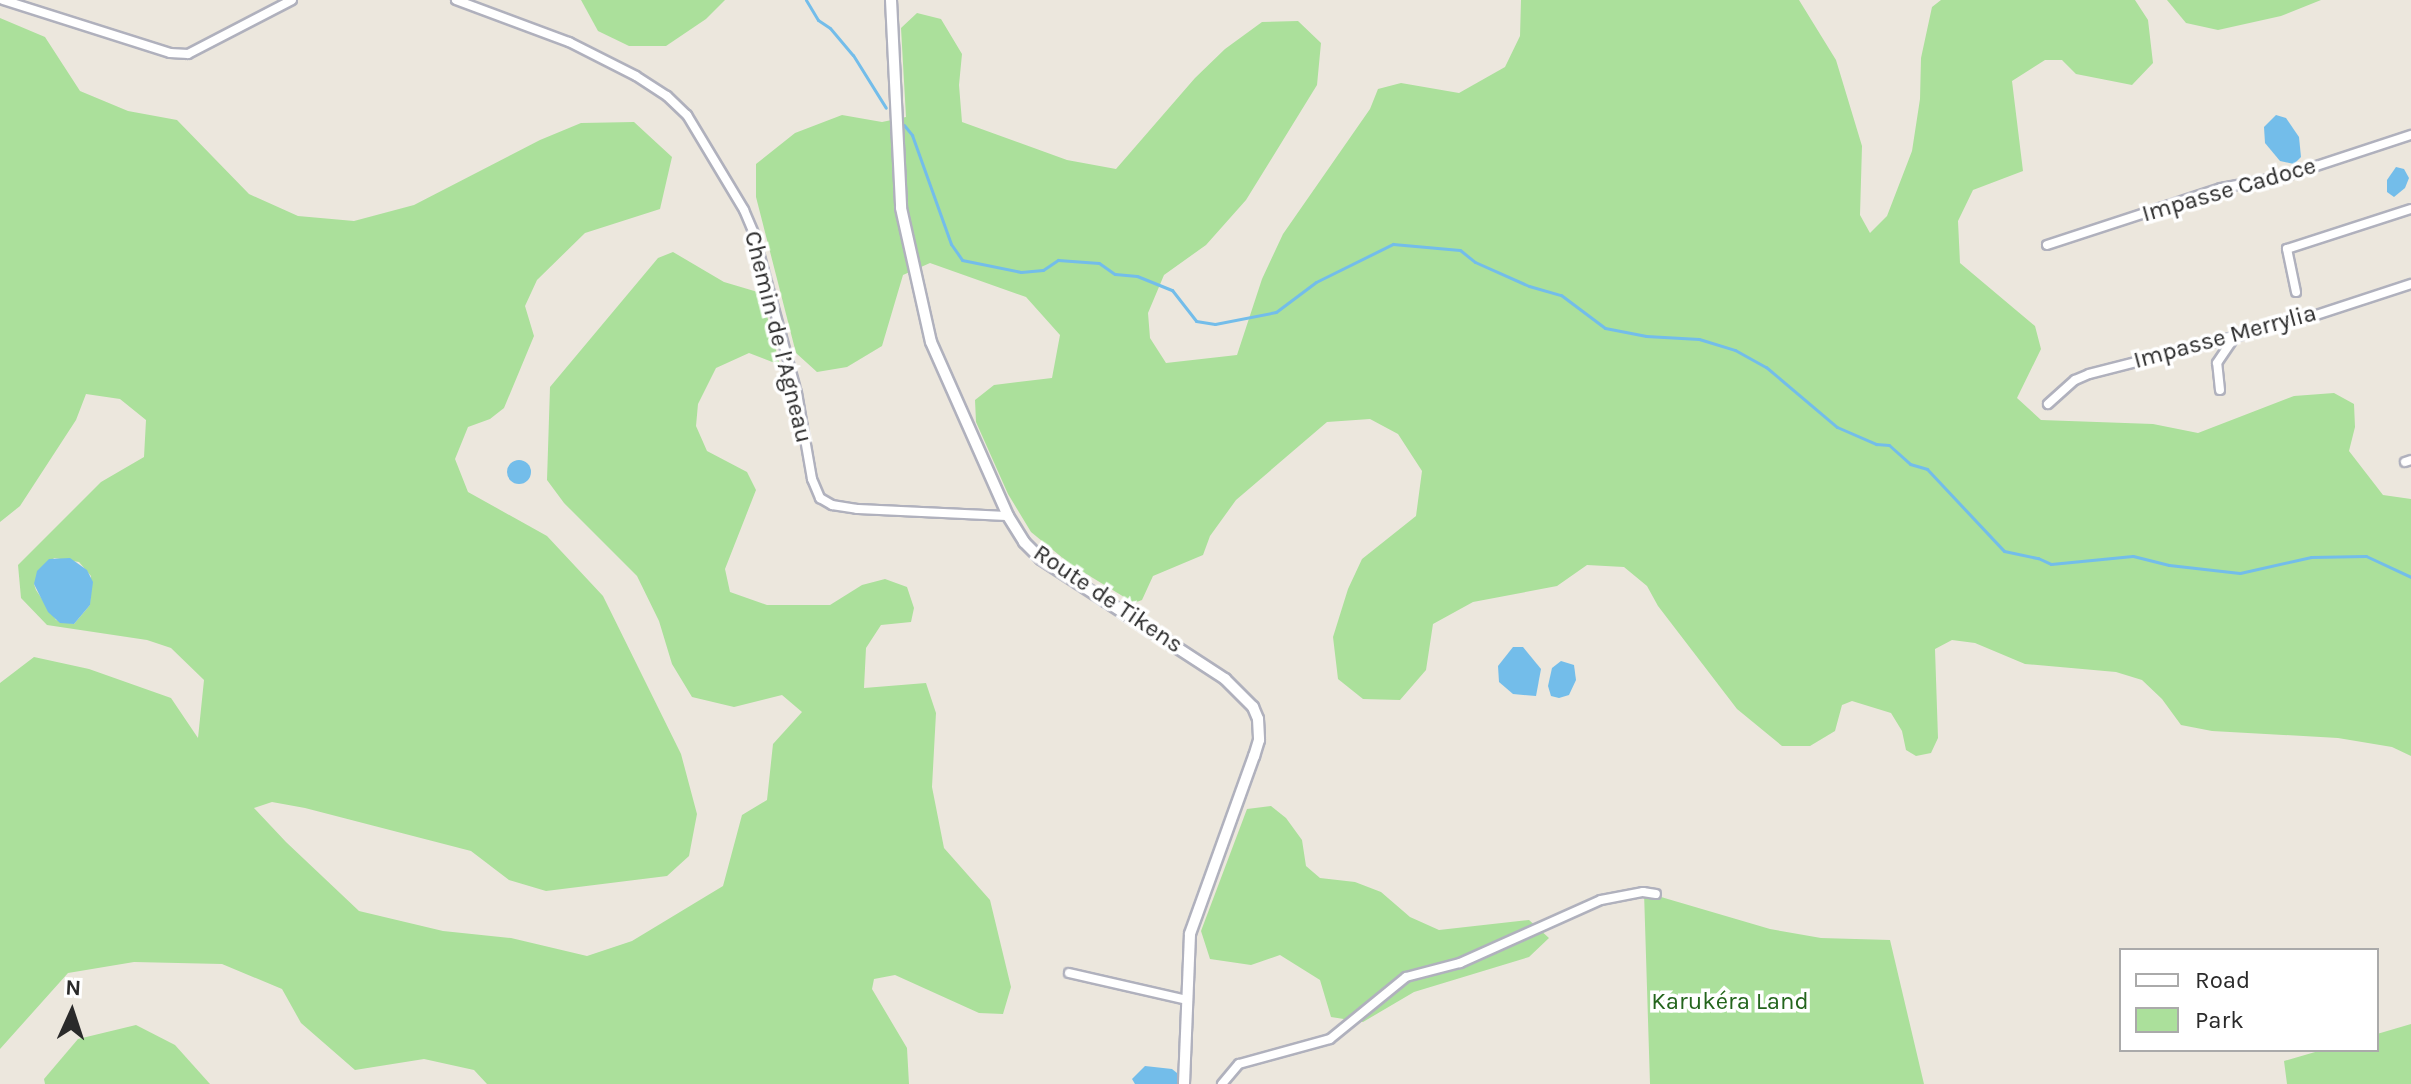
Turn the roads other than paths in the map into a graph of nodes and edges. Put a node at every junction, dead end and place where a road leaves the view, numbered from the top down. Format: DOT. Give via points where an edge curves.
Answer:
graph roads {
  1 [pos="3,0"];
  2 [pos="292,0"];
  3 [pos="456,0"];
  4 [pos="891,0"];
  5 [pos="2411,135"];
  6 [pos="2411,209"];
  7 [pos="2047,245"];
  8 [pos="2411,284"];
  9 [pos="2296,292"];
  10 [pos="2237,333"];
  11 [pos="2220,390"];
  12 [pos="2048,404"];
  13 [pos="1008,516"];
  14 [pos="1656,894"];
  15 [pos="1069,973"];
  16 [pos="1187,1000"];
  17 [pos="1184,1084"];
  18 [pos="1222,1084"];
  1 -- 2 [label="street" via="170,53 188,54"];
  3 -- 13 [label="street, Chemin de l’Agneau" via="569,42 636,76 687,115 754,234 820,498 857,509"];
  4 -- 13 [label="street, Route de Tikens" via="901,208 931,342"];
  5 -- 7 [label="street, Impasse Cadoce" via="2286,176 2221,188"];
  6 -- 9 [label="street" via="2287,249"];
  8 -- 10 [label="street, Impasse Merrylia" via="2304,319"];
  10 -- 11 [label="street" via="2217,363"];
  10 -- 12 [label="street, Impasse Merrylia" via="2081,377"];
  13 -- 16 [label="street, Route de Tikens" via="1041,559 1225,679 1258,719 1254,756 1190,934"];
  14 -- 18 [label="street" via="1601,900 1460,963 1406,977 1330,1039 1239,1064"];
  15 -- 16 [label="street"];
  16 -- 17 [label="street, Route de Tikens"];
}
